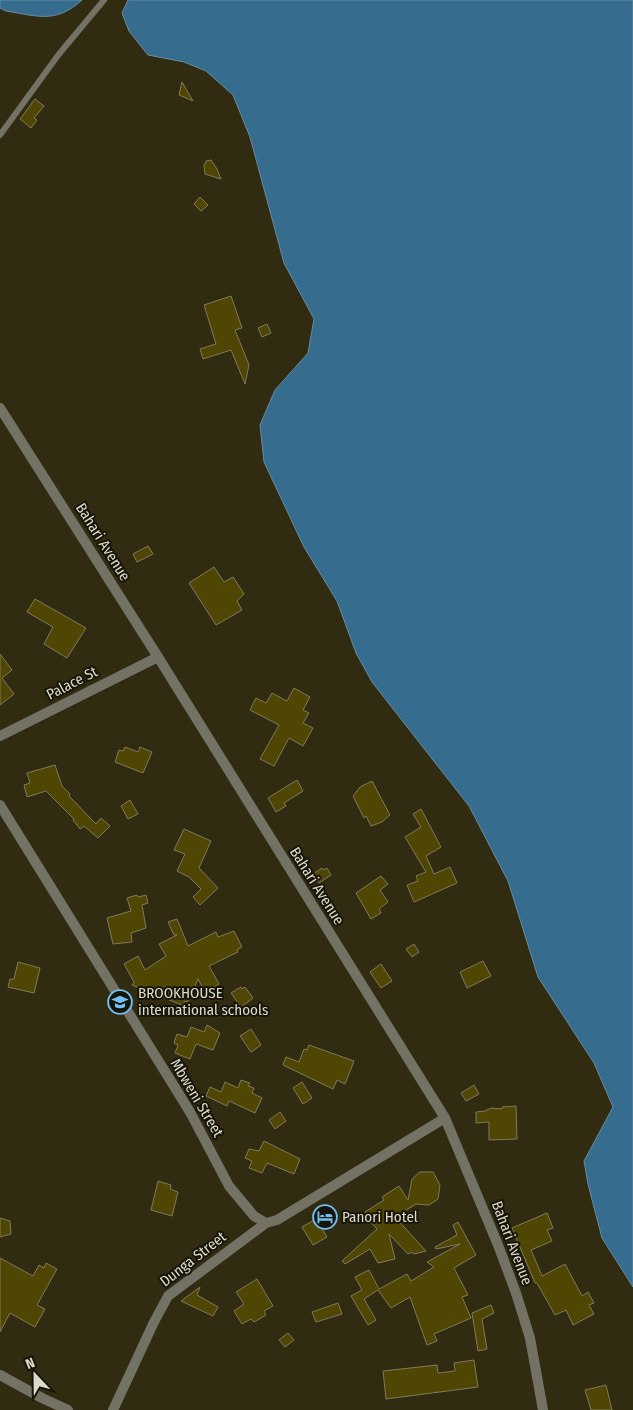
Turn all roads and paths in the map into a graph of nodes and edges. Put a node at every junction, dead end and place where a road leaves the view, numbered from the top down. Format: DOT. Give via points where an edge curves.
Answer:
graph roads {
  1 [pos="104,0"];
  2 [pos="0,135"];
  3 [pos="1,410"];
  4 [pos="158,657"];
  5 [pos="0,736"];
  6 [pos="0,804"];
  7 [pos="445,1118"];
  8 [pos="266,1223"];
  9 [pos="0,1375"];
  10 [pos="68,1410"];
  11 [pos="113,1410"];
  12 [pos="544,1410"];
  1 -- 2 [label="lane" via="59,54"];
  3 -- 4 [label="street, Bahari Avenue"];
  4 -- 5 [label="street, Palace St"];
  4 -- 7 [label="street, Bahari Avenue"];
  6 -- 8 [label="street, Mbweni Street" via="190,1112 229,1186 254,1216"];
  7 -- 8 [label="street" via="277,1220"];
  7 -- 12 [label="street, Bahari Avenue" via="516,1293 530,1338"];
  8 -- 11 [label="street, Dunga Street" via="168,1296"];
  9 -- 10 [label="street"];
}
